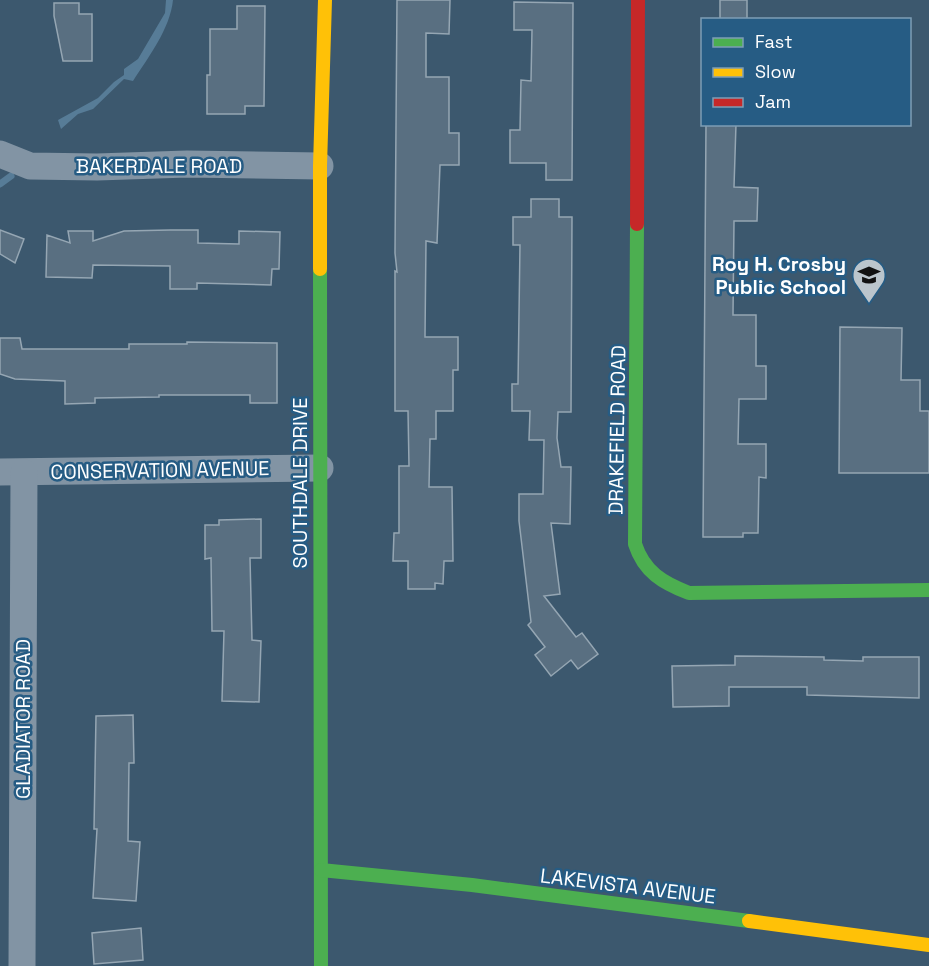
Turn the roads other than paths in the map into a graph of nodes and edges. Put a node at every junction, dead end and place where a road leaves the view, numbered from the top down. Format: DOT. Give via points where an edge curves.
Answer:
graph roads {
  1 [pos="325,0"];
  2 [pos="638,0"];
  3 [pos="0,154"];
  4 [pos="320,166"];
  5 [pos="320,468"];
  6 [pos="12,472"];
  7 [pos="929,590"];
  8 [pos="321,870"];
  9 [pos="929,945"];
  10 [pos="22,966"];
  11 [pos="321,966"];
  1 -- 4 [label="street, SOUTHDALE DRIVE"];
  2 -- 7 [label="street, DRAKEFIELD ROAD" via="638,556 654,576 689,593"];
  3 -- 4 [label="street, BAKERDALE ROAD" via="30,166"];
  4 -- 5 [label="street, SOUTHDALE DRIVE"];
  5 -- 6 [label="street, CONSERVATION AVENUE"];
  5 -- 8 [label="street, SOUTHDALE DRIVE"];
  6 -- 10 [label="street, GLADIATOR ROAD"];
  8 -- 9 [label="street, LAKEVISTA AVENUE" via="472,885"];
  8 -- 11 [label="street, SOUTHDALE DRIVE"];
}
